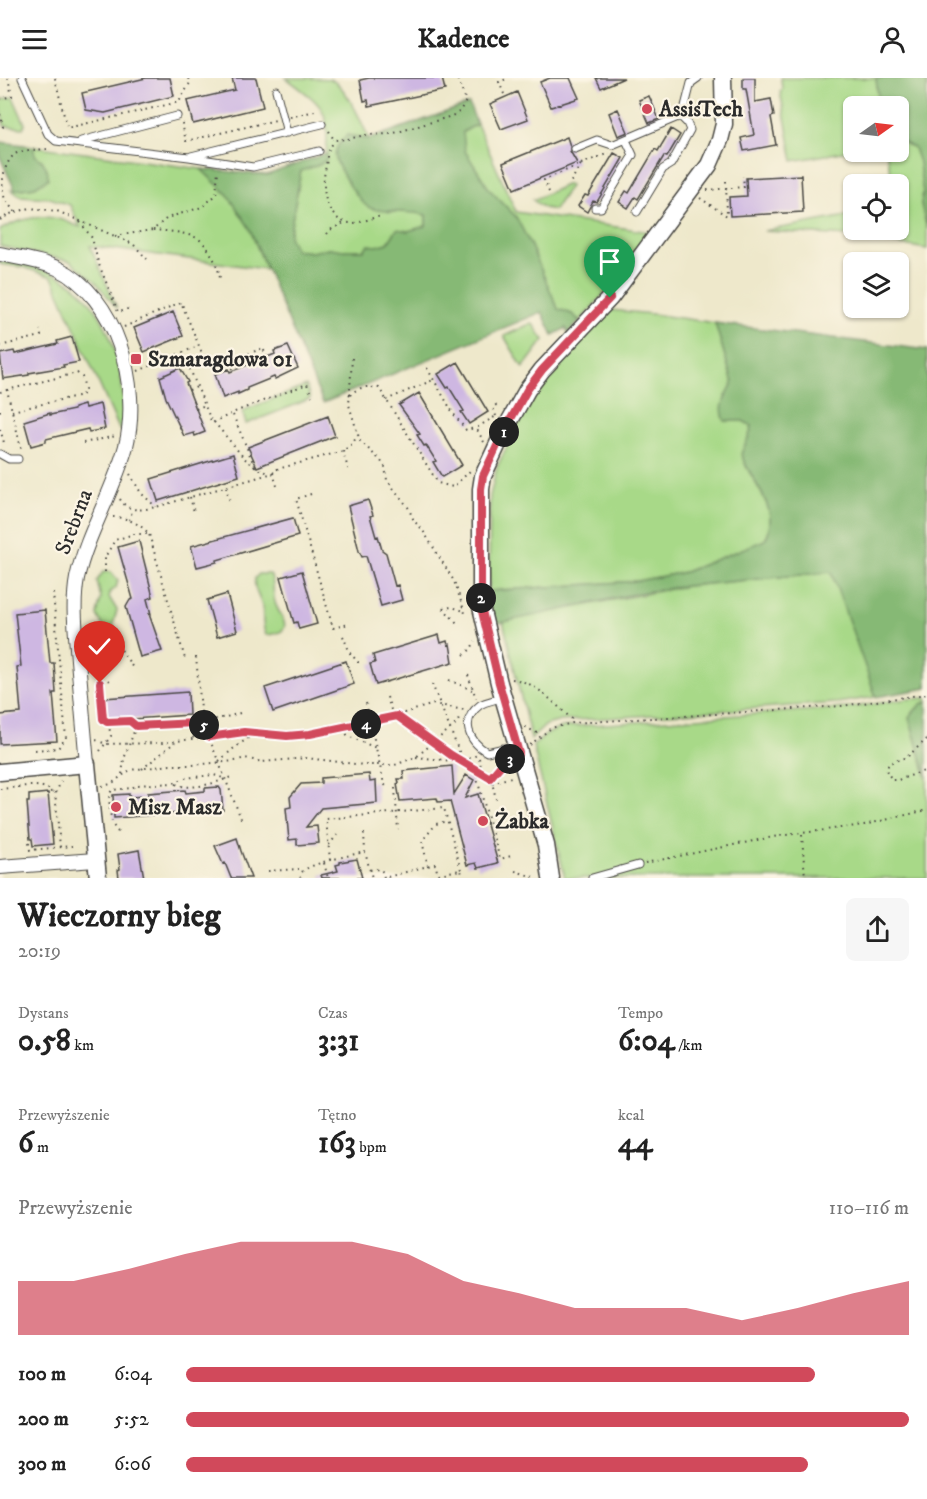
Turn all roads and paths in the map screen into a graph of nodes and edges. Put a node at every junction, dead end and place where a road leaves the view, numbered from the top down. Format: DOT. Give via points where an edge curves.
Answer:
graph roads {
  1 [pos="8,78"];
  2 [pos="22,78"];
  3 [pos="55,78"];
  4 [pos="188,78"];
  5 [pos="457,78"];
  6 [pos="509,78"];
  7 [pos="698,78"];
  8 [pos="723,78"];
  9 [pos="499,80"];
  10 [pos="276,90"];
  11 [pos="504,94"];
  12 [pos="0,99"];
  13 [pos="177,103"];
  14 [pos="319,110"];
  15 [pos="179,113"];
  16 [pos="0,114"];
  17 [pos="283,118"];
  18 [pos="682,118"];
  19 [pos="322,124"];
  20 [pos="0,129"];
  21 [pos="46,129"];
  22 [pos="286,133"];
  23 [pos="334,140"];
  24 [pos="626,140"];
  25 [pos="75,143"];
  26 [pos="575,148"];
  27 [pos="319,151"];
  28 [pos="189,156"];
  29 [pos="220,162"];
  30 [pos="743,176"];
  31 [pos="726,180"];
  32 [pos="569,185"];
  33 [pos="1,189"];
  34 [pos="726,189"];
  35 [pos="549,192"];
  36 [pos="595,208"];
  37 [pos="15,212"];
  38 [pos="637,212"];
  39 [pos="383,216"];
  40 [pos="79,219"];
  41 [pos="0,220"];
  42 [pos="347,222"];
  43 [pos="153,230"];
  44 [pos="327,234"];
  45 [pos="112,236"];
  46 [pos="0,254"];
  47 [pos="147,259"];
  48 [pos="220,280"];
  49 [pos="128,304"];
  50 [pos="158,312"];
  51 [pos="160,317"];
  52 [pos="124,327"];
  53 [pos="40,330"];
  54 [pos="0,346"];
  55 [pos="198,346"];
  56 [pos="183,352"];
  57 [pos="352,358"];
  58 [pos="236,360"];
  59 [pos="426,368"];
  60 [pos="138,370"];
  61 [pos="433,380"];
  62 [pos="197,387"];
  63 [pos="7,390"];
  64 [pos="189,390"];
  65 [pos="0,392"];
  66 [pos="350,395"];
  67 [pos="312,396"];
  68 [pos="386,400"];
  69 [pos="498,404"];
  70 [pos="204,405"];
  71 [pos="196,409"];
  72 [pos="12,411"];
  73 [pos="500,414"];
  74 [pos="233,415"];
  75 [pos="496,416"];
  76 [pos="214,422"];
  77 [pos="476,428"];
  78 [pos="0,429"];
  79 [pos="120,435"];
  80 [pos="358,435"];
  81 [pos="489,438"];
  82 [pos="83,444"];
  83 [pos="3,451"];
  84 [pos="343,451"];
  85 [pos="20,455"];
  86 [pos="127,467"];
  87 [pos="256,467"];
  88 [pos="473,468"];
  89 [pos="348,469"];
  90 [pos="272,474"];
  91 [pos="226,487"];
  92 [pos="278,489"];
  93 [pos="117,494"];
  94 [pos="311,494"];
  95 [pos="190,497"];
  96 [pos="230,502"];
  97 [pos="156,507"];
  98 [pos="133,509"];
  99 [pos="194,512"];
  100 [pos="109,519"];
  101 [pos="128,521"];
  102 [pos="149,534"];
  103 [pos="105,572"];
  104 [pos="53,593"];
  105 [pos="443,608"];
  106 [pos="465,613"];
  107 [pos="349,624"];
  108 [pos="459,625"];
  109 [pos="343,636"];
  110 [pos="476,637"];
  111 [pos="118,645"];
  112 [pos="464,655"];
  113 [pos="195,657"];
  114 [pos="185,659"];
  115 [pos="358,666"];
  116 [pos="133,668"];
  117 [pos="468,675"];
  118 [pos="110,680"];
  119 [pos="449,680"];
  120 [pos="506,680"];
  121 [pos="432,684"];
  122 [pos="101,685"];
  123 [pos="96,690"];
  124 [pos="472,690"];
  125 [pos="927,694"];
  126 [pos="387,697"];
  127 [pos="503,698"];
  128 [pos="366,703"];
  129 [pos="439,704"];
  130 [pos="482,704"];
  131 [pos="466,711"];
  132 [pos="243,712"];
  133 [pos="397,716"];
  134 [pos="459,719"];
  135 [pos="201,720"];
  136 [pos="108,722"];
  137 [pos="371,723"];
  138 [pos="573,723"];
  139 [pos="136,726"];
  140 [pos="524,726"];
  141 [pos="450,728"];
  142 [pos="343,729"];
  143 [pos="255,733"];
  144 [pos="541,735"];
  145 [pos="209,737"];
  146 [pos="193,738"];
  147 [pos="927,739"];
  148 [pos="92,741"];
  149 [pos="177,741"];
  150 [pos="129,742"];
  151 [pos="434,743"];
  152 [pos="106,744"];
  153 [pos="376,748"];
  154 [pos="518,749"];
  155 [pos="35,750"];
  156 [pos="100,751"];
  157 [pos="416,757"];
  158 [pos="461,761"];
  159 [pos="219,762"];
  160 [pos="87,764"];
  161 [pos="380,765"];
  162 [pos="142,769"];
  163 [pos="927,770"];
  164 [pos="0,772"];
  165 [pos="478,772"];
  166 [pos="64,773"];
  167 [pos="122,774"];
  168 [pos="231,777"];
  169 [pos="490,778"];
  170 [pos="226,779"];
  171 [pos="504,779"];
  172 [pos="174,783"];
  173 [pos="492,783"];
  174 [pos="96,786"];
  175 [pos="388,788"];
  176 [pos="395,788"];
  177 [pos="0,789"];
  178 [pos="53,792"];
  179 [pos="496,799"];
  180 [pos="927,810"];
  181 [pos="397,812"];
  182 [pos="242,821"];
  183 [pos="447,821"];
  184 [pos="398,830"];
  185 [pos="118,832"];
  186 [pos="364,833"];
  187 [pos="802,835"];
  188 [pos="327,836"];
  189 [pos="29,843"];
  190 [pos="328,845"];
  191 [pos="72,846"];
  192 [pos="60,847"];
  193 [pos="365,852"];
  194 [pos="511,856"];
  195 [pos="95,860"];
  196 [pos="330,860"];
  197 [pos="324,863"];
  198 [pos="638,865"];
  199 [pos="428,866"];
  200 [pos="0,867"];
  201 [pos="370,870"];
  202 [pos="461,870"];
  203 [pos="268,871"];
  204 [pos="515,871"];
  205 [pos="302,872"];
  206 [pos="521,876"];
  207 [pos="98,878"];
  208 [pos="300,878"];
  209 [pos="328,878"];
  210 [pos="372,878"];
  211 [pos="463,878"];
  212 [pos="537,878"];
  213 [pos="552,878"];
  214 [pos="592,878"];
  215 [pos="805,878"];
  1 -- 12 [label="path" via="12,96"];
  2 -- 21 [label="lane"];
  3 -- 13 [label="path" via="67,128"];
  4 -- 13 [label="path" via="190,83"];
  5 -- 23 [label="path" via="466,101 452,116 391,134"];
  6 -- 9 [label="path"];
  7 -- 18 [label="lane" via="691,83"];
  8 -- 127 [label="street" via="724,124 709,165 610,298 527,390 483,476 481,607"];
  9 -- 11 [label="path"];
  10 -- 17 [label="lane"];
  13 -- 15 [label="path"];
  14 -- 17 [label="path"];
  15 -- 17 [label="path" via="186,141"];
  15 -- 25 [label="lane"];
  16 -- 20 [label="path"];
  17 -- 22 [label="lane"];
  18 -- 24 [label="lane"];
  18 -- 38 [label="lane" via="690,130"];
  19 -- 22 [label="lane"];
  19 -- 23 [label="path"];
  21 -- 25 [label="lane" via="56,141"];
  21 -- 33 [label="path" via="42,136 47,149 12,156"];
  22 -- 28 [label="lane"];
  23 -- 42 [label="path" via="327,155 327,207 333,216"];
  24 -- 26 [label="lane" via="612,145 597,140"];
  24 -- 36 [label="lane" via="633,155 601,208"];
  25 -- 28 [label="lane"];
  27 -- 29 [label="lane" via="253,168"];
  28 -- 29 [label="lane"];
  29 -- 43 [label="path" via="214,198 196,210 167,218"];
  30 -- 34 [label="path" via="744,188"];
  31 -- 34 [label="path"];
  32 -- 35 [label="path" via="581,164 544,180"];
  33 -- 37 [label="path"];
  34 -- 34 [label="path" via="702,190 698,197 727,216"];
  37 -- 40 [label="path" via="45,208"];
  37 -- 41 [label="path"];
  39 -- 42 [label="path"];
  40 -- 45 [label="path"];
  40 -- 49 [label="path" via="92,238 118,312 126,310"];
  42 -- 44 [label="path"];
  43 -- 45 [label="path"];
  43 -- 48 [label="path" via="198,238 219,267"];
  45 -- 47 [label="path" via="133,244"];
  46 -- 160 [label="street, Srebrna" via="34,260 74,278 105,313 124,358 129,392 128,436 83,559 75,596"];
  50 -- 51 [label="path"];
  50 -- 52 [label="path"];
  50 -- 55 [label="path" via="181,302"];
  53 -- 54 [label="path" via="42,336"];
  55 -- 56 [label="path"];
  55 -- 58 [label="path" via="206,363 214,368"];
  56 -- 60 [label="path"];
  56 -- 62 [label="path"];
  57 -- 66 [label="path"];
  58 -- 58 [label="path" via="239,368 231,369 229,364"];
  58 -- 58 [label="path" via="263,348 266,356"];
  59 -- 61 [label="path"];
  61 -- 68 [label="path"];
  61 -- 77 [label="path" via="466,430"];
  62 -- 64 [label="path"];
  62 -- 70 [label="path"];
  63 -- 65 [label="path"];
  63 -- 72 [label="path"];
  63 -- 72 [label="path" via="77,374 85,389 82,394"];
  66 -- 68 [label="path" via="372,386 379,388"];
  66 -- 80 [label="path"];
  67 -- 74 [label="path" via="307,384"];
  68 -- 88 [label="path" via="438,483 453,488"];
  69 -- 75 [label="path" via="493,407"];
  70 -- 71 [label="path"];
  70 -- 76 [label="path"];
  72 -- 85 [label="path"];
  73 -- 75 [label="path"];
  74 -- 76 [label="path"];
  74 -- 87 [label="path"];
  75 -- 77 [label="path"];
  76 -- 87 [label="path"];
  77 -- 81 [label="path" via="486,445"];
  78 -- 83 [label="path"];
  79 -- 82 [label="path"];
  80 -- 84 [label="path"];
  80 -- 106 [label="path" via="361,444 381,461 387,480 454,581"];
  83 -- 85 [label="lane" via="9,459"];
  84 -- 89 [label="path"];
  84 -- 90 [label="path" via="274,470"];
  86 -- 97 [label="path" via="141,493"];
  87 -- 90 [label="path"];
  90 -- 91 [label="path"];
  90 -- 92 [label="path"];
  91 -- 95 [label="path"];
  91 -- 96 [label="path"];
  93 -- 98 [label="path" via="122,504"];
  94 -- 107 [label="path" via="296,499 333,628"];
  95 -- 97 [label="path"];
  95 -- 99 [label="path"];
  97 -- 98 [label="path"];
  98 -- 101 [label="path"];
  100 -- 101 [label="path" via="119,517"];
  101 -- 102 [label="path"];
  102 -- 103 [label="path" via="115,540 105,557"];
  102 -- 114 [label="path"];
  104 -- 155 [label="path" via="66,738 58,748"];
  105 -- 108 [label="path"];
  109 -- 115 [label="path"];
  110 -- 112 [label="path"];
  111 -- 116 [label="path"];
  113 -- 135 [label="path"];
  117 -- 124 [label="path"];
  118 -- 122 [label="path"];
  119 -- 124 [label="path"];
  120 -- 138 [label="path" via="519,680 540,689"];
  121 -- 129 [label="path"];
  122 -- 123 [label="path"];
  122 -- 136 [label="path" via="103,719"];
  124 -- 130 [label="path"];
  125 -- 138 [label="path" via="841,706"];
  126 -- 133 [label="path"];
  127 -- 130 [label="lane"];
  127 -- 154 [label="street"];
  128 -- 137 [label="path"];
  129 -- 131 [label="path"];
  129 -- 133 [label="path"];
  129 -- 141 [label="path"];
  130 -- 154 [label="lane" via="470,720 471,739 487,752"];
  132 -- 135 [label="path"];
  133 -- 137 [label="path"];
  133 -- 151 [label="path"];
  134 -- 141 [label="path"];
  135 -- 139 [label="path"];
  135 -- 145 [label="path"];
  135 -- 146 [label="path"];
  136 -- 139 [label="path" via="130,721"];
  136 -- 152 [label="path" via="112,733"];
  137 -- 142 [label="path"];
  137 -- 153 [label="path"];
  138 -- 144 [label="path" via="558,725"];
  139 -- 150 [label="path"];
  140 -- 144 [label="path"];
  141 -- 151 [label="path"];
  141 -- 158 [label="path"];
  142 -- 143 [label="path" via="287,736"];
  142 -- 153 [label="path" via="348,736"];
  143 -- 145 [label="path"];
  143 -- 159 [label="path"];
  144 -- 154 [label="path"];
  145 -- 146 [label="path"];
  145 -- 159 [label="path"];
  146 -- 149 [label="path"];
  147 -- 163 [label="path" via="907,757 889,763 886,770 892,780 898,780"];
  148 -- 152 [label="path"];
  149 -- 150 [label="path"];
  149 -- 162 [label="path"];
  150 -- 152 [label="path"];
  150 -- 167 [label="path"];
  151 -- 157 [label="path"];
  151 -- 158 [label="path"];
  152 -- 156 [label="path"];
  153 -- 161 [label="path"];
  154 -- 169 [label="path"];
  154 -- 213 [label="street"];
  157 -- 158 [label="path"];
  157 -- 161 [label="path" via="395,765"];
  158 -- 165 [label="path"];
  158 -- 165 [label="path" via="478,755"];
  159 -- 161 [label="path" via="306,758"];
  159 -- 162 [label="path"];
  159 -- 170 [label="path"];
  160 -- 164 [label="street"];
  160 -- 195 [label="street, Srebrna"];
  161 -- 175 [label="path"];
  162 -- 167 [label="path"];
  165 -- 169 [label="path"];
  165 -- 194 [label="path" via="500,859"];
  166 -- 178 [label="path"];
  167 -- 174 [label="path" via="111,784"];
  168 -- 170 [label="path"];
  169 -- 173 [label="path"];
  170 -- 172 [label="path" via="208,784"];
  170 -- 172 [label="path" via="184,778"];
  170 -- 182 [label="path"];
  171 -- 173 [label="path"];
  172 -- 185 [label="path" via="112,790 111,815"];
  173 -- 179 [label="path"];
  176 -- 181 [label="path"];
  177 -- 178 [label="path" via="36,786"];
  178 -- 192 [label="path"];
  180 -- 187 [label="path"];
  181 -- 183 [label="path" via="444,808"];
  181 -- 184 [label="path"];
  181 -- 188 [label="path" via="326,819"];
  183 -- 199 [label="path" via="436,824 422,841"];
  183 -- 202 [label="path"];
  186 -- 193 [label="path"];
  187 -- 198 [label="path" via="777,836"];
  187 -- 215 [label="path"];
  188 -- 190 [label="path"];
  188 -- 190 [label="path" via="335,836"];
  189 -- 192 [label="path" via="30,850"];
  190 -- 196 [label="path"];
  191 -- 192 [label="path"];
  193 -- 196 [label="path"];
  193 -- 201 [label="path"];
  195 -- 200 [label="street"];
  195 -- 207 [label="street, Srebrna"];
  196 -- 197 [label="path"];
  197 -- 205 [label="path"];
  197 -- 209 [label="path"];
  198 -- 214 [label="lane"];
  199 -- 201 [label="path" via="384,878 379,869"];
  199 -- 202 [label="path" via="435,864 438,874"];
  201 -- 210 [label="path"];
  202 -- 211 [label="path"];
  203 -- 205 [label="path"];
  204 -- 206 [label="path"];
  205 -- 208 [label="path"];
  206 -- 212 [label="path"];
}
